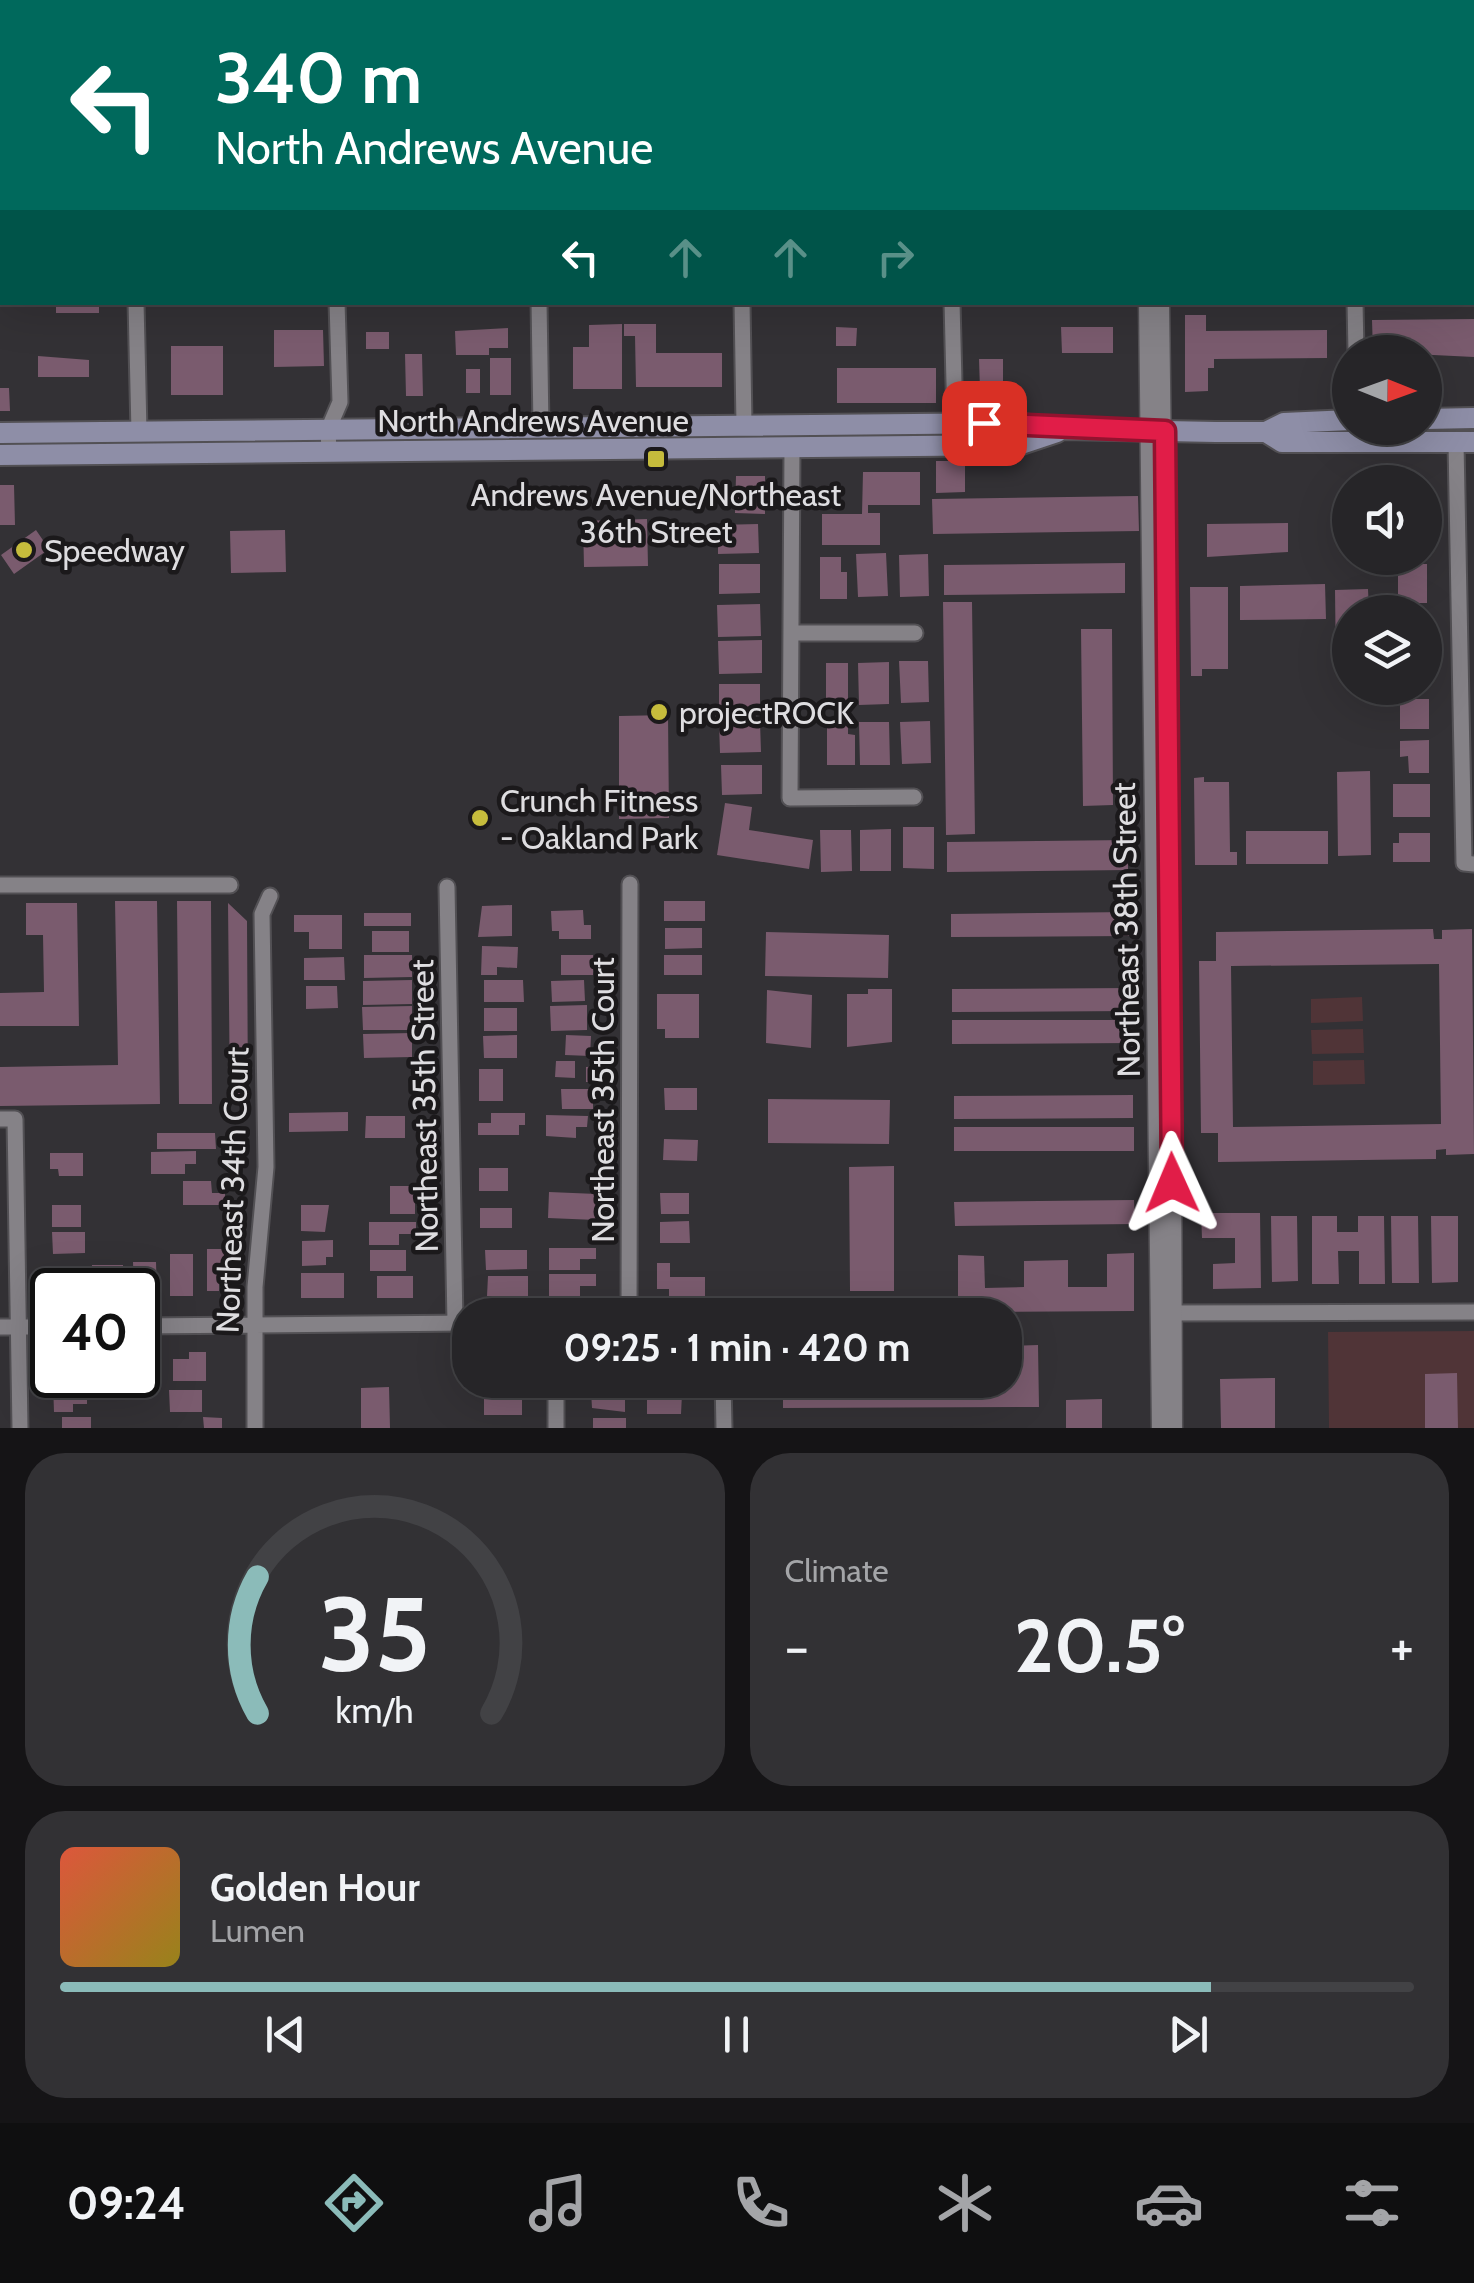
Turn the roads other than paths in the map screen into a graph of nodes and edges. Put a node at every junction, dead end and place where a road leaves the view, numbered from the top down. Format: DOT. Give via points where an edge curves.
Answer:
graph roads {
  1 [pos="136,305"];
  2 [pos="338,305"];
  3 [pos="539,305"];
  4 [pos="742,305"];
  5 [pos="952,305"];
  6 [pos="1148,305"];
  7 [pos="1160,305"];
  8 [pos="1355,305"];
  9 [pos="1356,335"];
  10 [pos="340,402"];
  11 [pos="1474,418"];
  12 [pos="1442,419"];
  13 [pos="1332,421"];
  14 [pos="954,423"];
  15 [pos="822,424"];
  16 [pos="744,425"];
  17 [pos="541,427"];
  18 [pos="353,429"];
  19 [pos="1064,429"];
  20 [pos="328,430"];
  21 [pos="1156,430"];
  22 [pos="139,432"];
  23 [pos="1266,432"];
  24 [pos="0,433"];
  25 [pos="1465,442"];
  26 [pos="792,447"];
  27 [pos="724,448"];
  28 [pos="329,452"];
  29 [pos="354,452"];
  30 [pos="0,455"];
  31 [pos="792,633"];
  32 [pos="915,633"];
  33 [pos="1467,644"];
  34 [pos="914,797"];
  35 [pos="1469,864"];
  36 [pos="630,884"];
  37 [pos="0,885"];
  38 [pos="230,885"];
  39 [pos="447,887"];
  40 [pos="270,896"];
  41 [pos="7,1119"];
  42 [pos="461,1298"];
  43 [pos="629,1298"];
  44 [pos="1474,1312"];
  45 [pos="1166,1313"];
  46 [pos="452,1323"];
  47 [pos="254,1325"];
  48 [pos="160,1326"];
  49 [pos="0,1327"];
  50 [pos="19,1327"];
  51 [pos="30,1327"];
  52 [pos="556,1398"];
  53 [pos="723,1398"];
  54 [pos="20,1428"];
  55 [pos="256,1428"];
  56 [pos="556,1428"];
  57 [pos="724,1428"];
  58 [pos="1161,1428"];
  59 [pos="1173,1428"];
  1 -- 22 [label="street"];
  2 -- 10 [label="street"];
  3 -- 17 [label="street"];
  4 -- 16 [label="street"];
  5 -- 14 [label="street"];
  6 -- 21 [label="street"];
  7 -- 21 [label="street"];
  8 -- 9 [label="street"];
  10 -- 18 [label="street"];
  10 -- 20 [label="street"];
  11 -- 12 [label="main road"];
  13 -- 23 [label="main road, North Andrews Avenue" via="1284,423"];
  14 -- 15 [label="main road, North Andrews Avenue"];
  14 -- 19 [label="main road, North Andrews Avenue"];
  15 -- 16 [label="main road, North Andrews Avenue"];
  15 -- 26 [label="main road"];
  16 -- 17 [label="main road, North Andrews Avenue"];
  16 -- 27 [label="main road"];
  17 -- 18 [label="main road, North Andrews Avenue"];
  18 -- 20 [label="main road, North Andrews Avenue"];
  18 -- 29 [label="street"];
  19 -- 21 [label="main road, North Andrews Avenue"];
  19 -- 26 [label="main road, North Andrews Avenue" via="1018,445"];
  20 -- 22 [label="main road, North Andrews Avenue"];
  20 -- 28 [label="street"];
  21 -- 23 [label="main road, North Andrews Avenue"];
  21 -- 45 [label="street, Northeast 38th Street"];
  22 -- 24 [label="main road, North Andrews Avenue"];
  23 -- 25 [label="main road, North Andrews Avenue" via="1282,442"];
  25 -- 33 [label="street"];
  26 -- 27 [label="main road, North Andrews Avenue"];
  26 -- 31 [label="street"];
  27 -- 29 [label="main road, North Andrews Avenue"];
  28 -- 29 [label="main road, North Andrews Avenue"];
  28 -- 30 [label="main road, North Andrews Avenue"];
  31 -- 32 [label="street"];
  31 -- 34 [label="street" via="790,798"];
  33 -- 35 [label="street"];
  36 -- 43 [label="street, Northeast 35th Court"];
  37 -- 38 [label="street"];
  39 -- 42 [label="street, Northeast 35th Street"];
  40 -- 47 [label="street, Northeast 34th Court" via="262,914 266,1167"];
  41 -- 50 [label="street"];
  44 -- 45 [label="street"];
  45 -- 58 [label="street, Northeast 38th Street"];
  45 -- 59 [label="street, Northeast 38th Street"];
  46 -- 47 [label="street"];
  47 -- 48 [label="street"];
  47 -- 55 [label="street, Northeast 34th Court"];
  49 -- 50 [label="street"];
  50 -- 51 [label="street"];
  50 -- 54 [label="street"];
  52 -- 56 [label="street"];
  53 -- 57 [label="street"];
}
